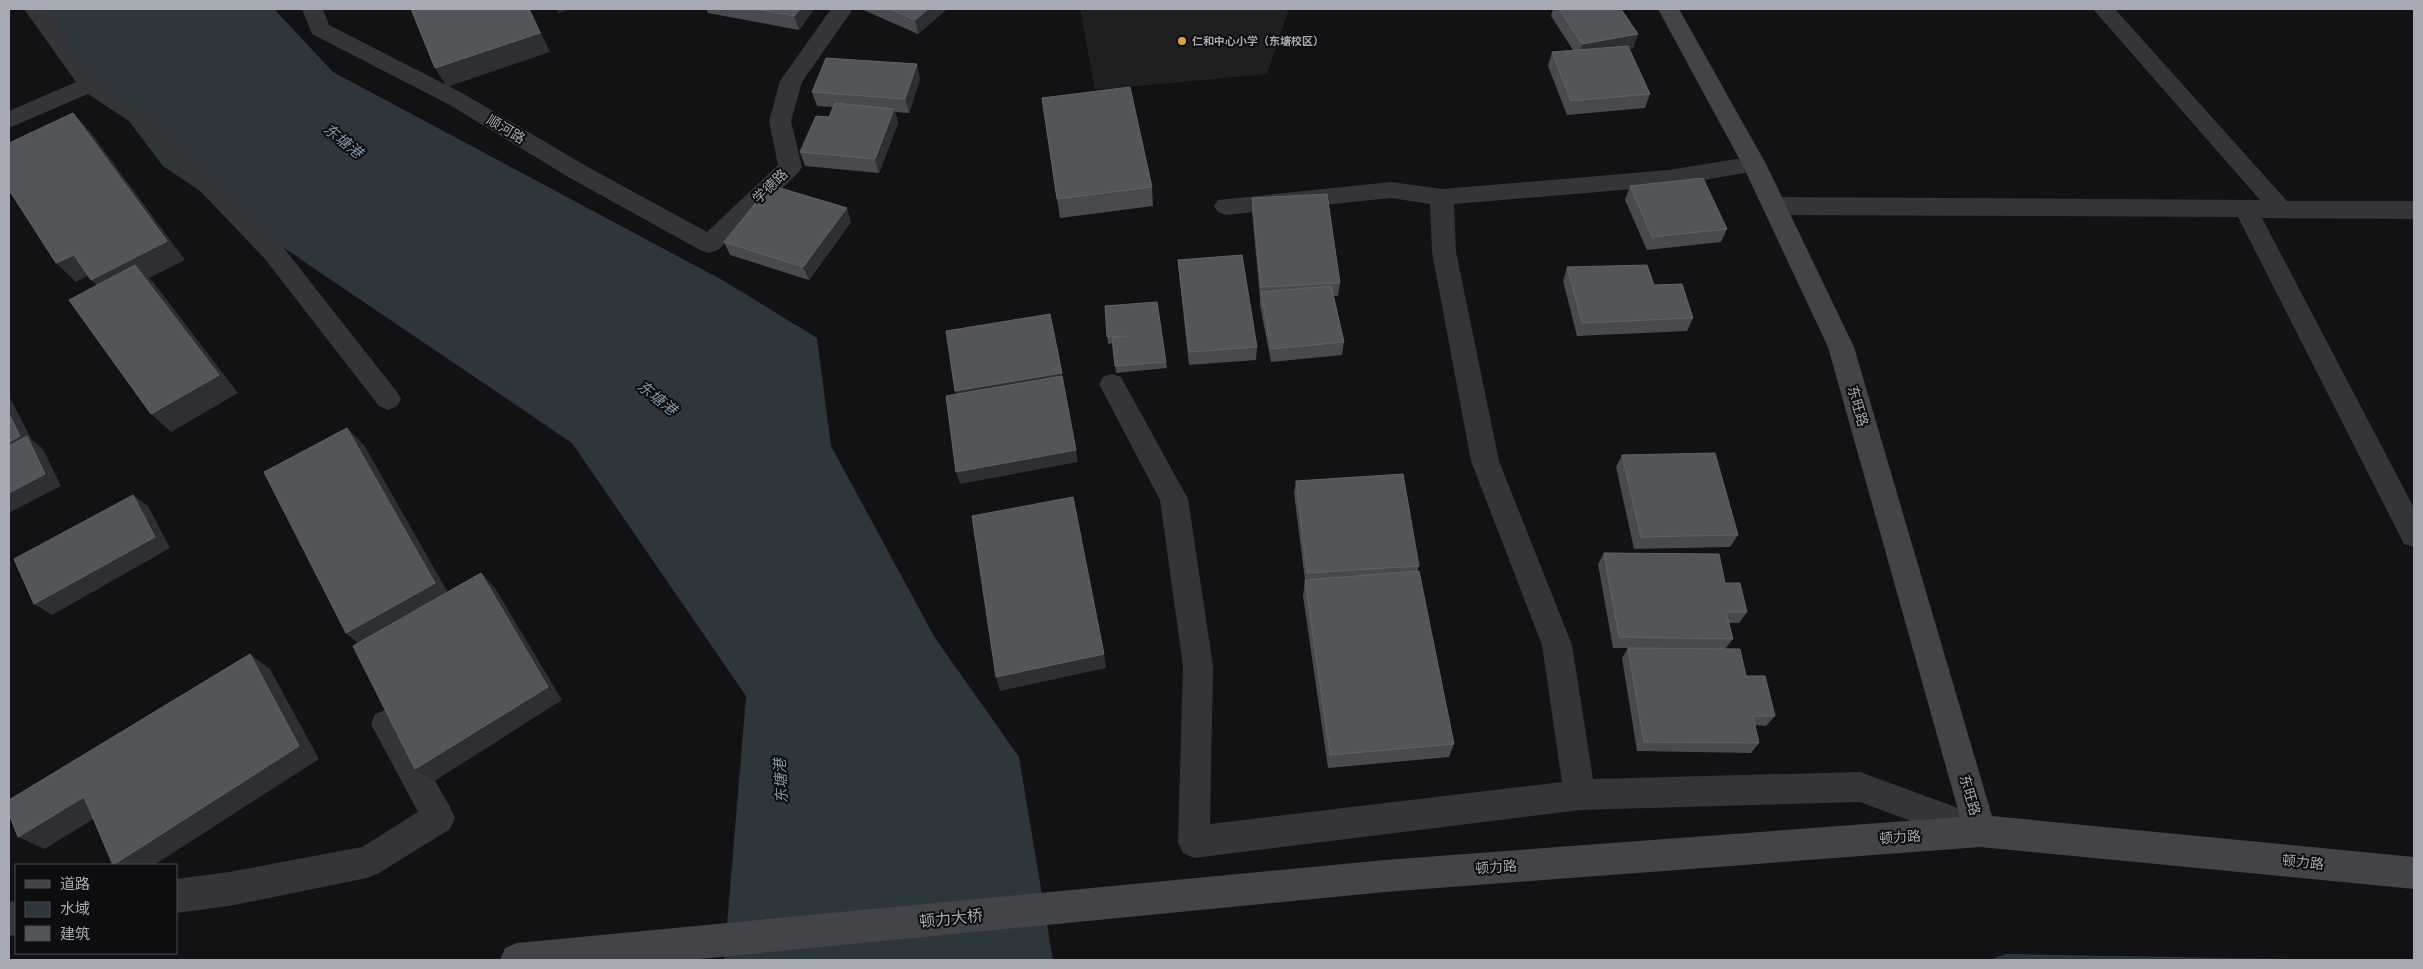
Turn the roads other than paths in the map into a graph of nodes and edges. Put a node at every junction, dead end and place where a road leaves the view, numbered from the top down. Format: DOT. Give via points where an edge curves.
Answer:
graph roads {
  1 [pos="35,9"];
  2 [pos="313,9"];
  3 [pos="842,9"];
  4 [pos="1668,9"];
  5 [pos="2104,9"];
  6 [pos="90,85"];
  7 [pos="9,120"];
  8 [pos="1754,164"];
  9 [pos="1442,197"];
  10 [pos="1226,206"];
  11 [pos="1776,206"];
  12 [pos="2246,208"];
  13 [pos="2281,209"];
  14 [pos="2414,210"];
  15 [pos="709,244"];
  16 [pos="1112,384"];
  17 [pos="388,399"];
  18 [pos="2414,535"];
  19 [pos="386,724"];
  20 [pos="1580,795"];
  21 [pos="1980,831"];
  22 [pos="2414,873"];
  23 [pos="1384,876"];
  24 [pos="178,896"];
  25 [pos="517,960"];
  1 -- 6 [label="street"];
  2 -- 15 [label="street, 顺河路" via="320,29 456,99 578,172"];
  3 -- 15 [label="street, 学德路" via="791,81 780,121 790,167"];
  4 -- 8 [label="main road, 东旺路"];
  5 -- 13 [label="street"];
  6 -- 7 [label="street"];
  6 -- 17 [label="street" via="148,123 274,253"];
  8 -- 9 [label="street" via="1668,178"];
  8 -- 11 [label="main road, 东旺路"];
  9 -- 10 [label="street" via="1390,190"];
  9 -- 20 [label="street" via="1444,252 1485,461 1556,646"];
  11 -- 12 [label="street"];
  11 -- 21 [label="main road, 东旺路" via="1841,347"];
  12 -- 13 [label="street"];
  12 -- 18 [label="street"];
  13 -- 14 [label="street"];
  16 -- 20 [label="street" via="1174,499 1198,666 1194,842"];
  19 -- 24 [label="street" via="438,818 367,862 229,890"];
  20 -- 21 [label="street" via="1860,787"];
  21 -- 22 [label="main road, 顿力路"];
  21 -- 23 [label="main road, 顿力路"];
  23 -- 25 [label="main road, 顿力大桥"];
}
